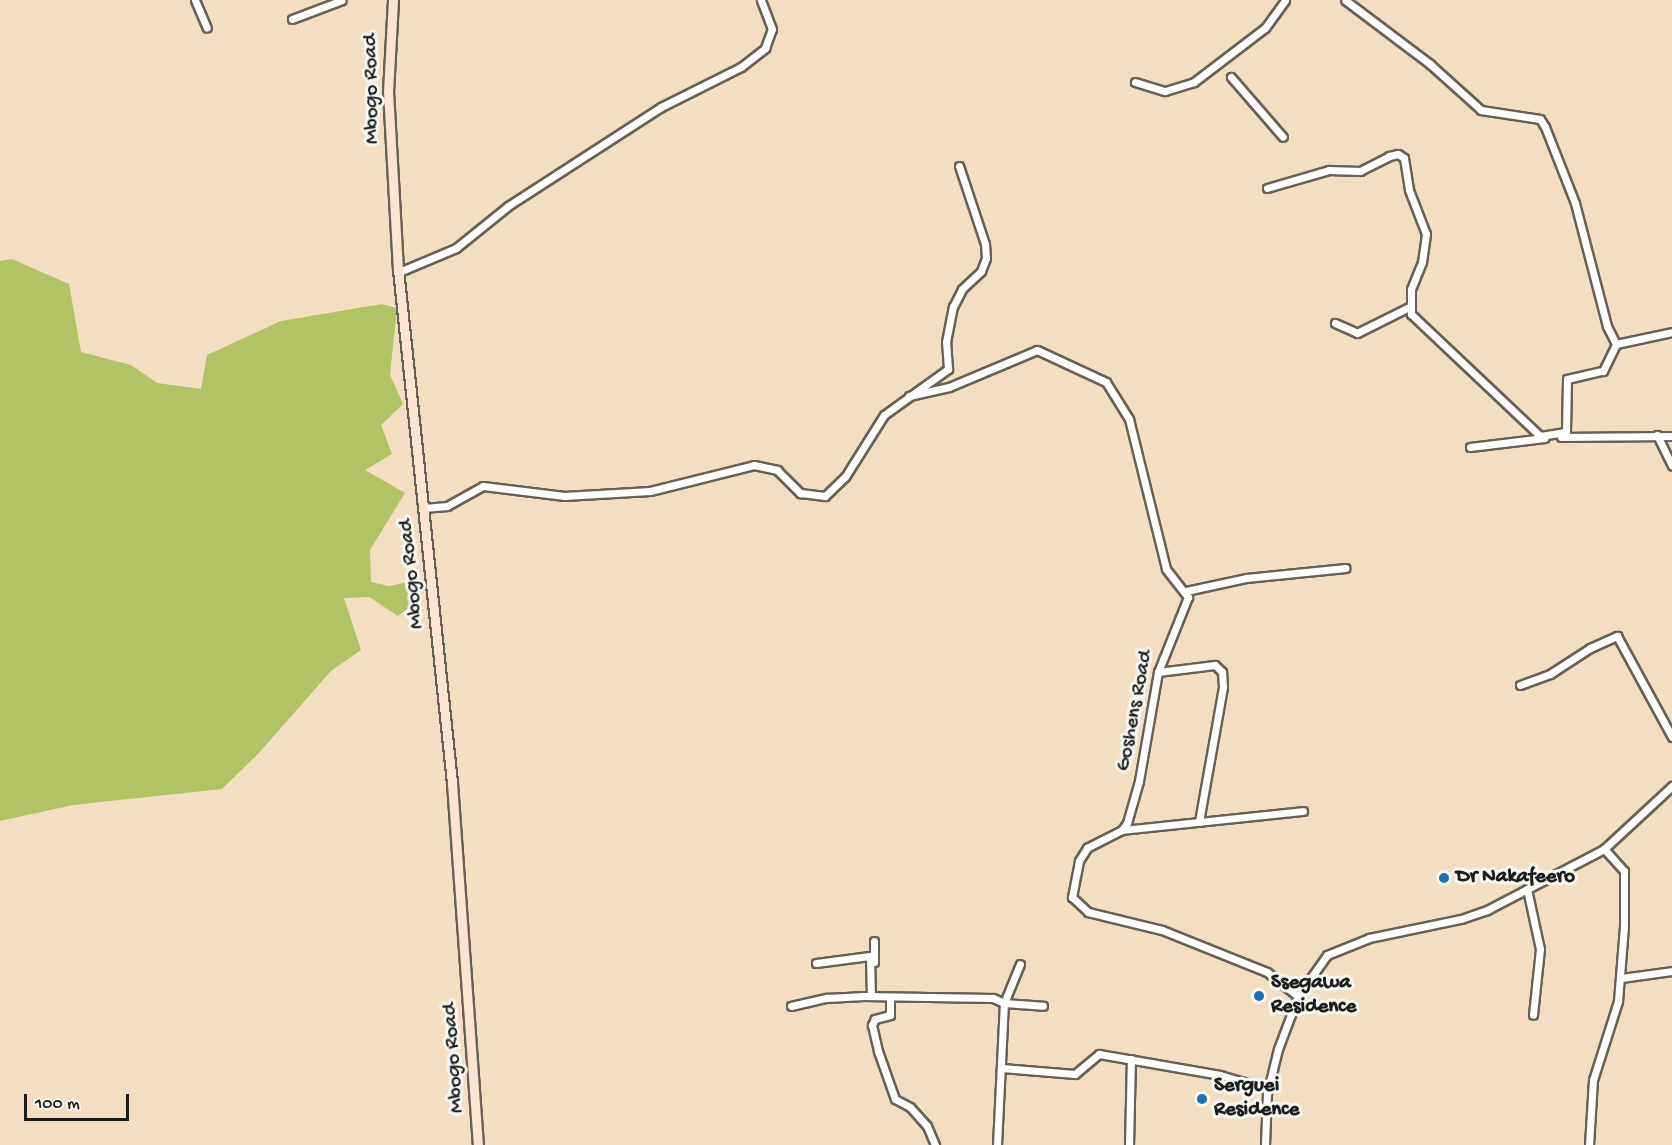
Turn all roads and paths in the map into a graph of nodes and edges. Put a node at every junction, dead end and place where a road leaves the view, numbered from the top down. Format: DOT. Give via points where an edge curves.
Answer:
graph roads {
  1 [pos="195,0"];
  2 [pos="342,0"];
  3 [pos="393,0"];
  4 [pos="753,0"];
  5 [pos="761,0"];
  6 [pos="1285,0"];
  7 [pos="1345,0"];
  8 [pos="292,19"];
  9 [pos="207,28"];
  10 [pos="1231,77"];
  11 [pos="1135,82"];
  12 [pos="1283,137"];
  13 [pos="959,166"];
  14 [pos="1267,188"];
  15 [pos="399,272"];
  16 [pos="1408,307"];
  17 [pos="1335,323"];
  18 [pos="1672,332"];
  19 [pos="1616,344"];
  20 [pos="909,396"];
  21 [pos="1657,435"];
  22 [pos="1672,436"];
  23 [pos="1470,447"];
  24 [pos="1672,466"];
  25 [pos="424,508"];
  26 [pos="1345,568"];
  27 [pos="1186,591"];
  28 [pos="1158,672"];
  29 [pos="1520,685"];
  30 [pos="1672,737"];
  31 [pos="1672,786"];
  32 [pos="1303,811"];
  33 [pos="1199,822"];
  34 [pos="1122,830"];
  35 [pos="1604,849"];
  36 [pos="1527,889"];
  37 [pos="874,941"];
  38 [pos="816,963"];
  39 [pos="1020,964"];
  40 [pos="1672,971"];
  41 [pos="1621,978"];
  42 [pos="871,996"];
  43 [pos="1298,996"];
  44 [pos="881,997"];
  45 [pos="890,997"];
  46 [pos="1004,1003"];
  47 [pos="791,1006"];
  48 [pos="1043,1006"];
  49 [pos="1533,1015"];
  50 [pos="1131,1059"];
  51 [pos="1002,1068"];
  52 [pos="1268,1089"];
  53 [pos="478,1145"];
  54 [pos="934,1145"];
  55 [pos="997,1145"];
  56 [pos="1129,1145"];
  57 [pos="1265,1145"];
  58 [pos="1589,1145"];
  1 -- 9 [label="street"];
  2 -- 8 [label="street"];
  3 -- 15 [label="main road, Mbogo Road" via="388,91"];
  4 -- 5 [label="street"];
  5 -- 15 [label="street" via="772,29 765,48 741,67 661,107 508,206 456,248"];
  6 -- 11 [label="street" via="1265,28 1194,82 1165,91"];
  7 -- 19 [label="street" via="1430,64 1481,110 1540,119 1575,203 1606,327"];
  10 -- 12 [label="street"];
  13 -- 20 [label="street" via="985,244 985,265 956,298 946,342 946,374"];
  14 -- 16 [label="street" via="1329,170 1360,171 1398,154 1404,158 1409,190 1426,234 1425,251"];
  15 -- 25 [label="main road, Mbogo Road"];
  16 -- 17 [label="street" via="1358,333"];
  16 -- 19 [label="street" via="1540,436 1566,432 1567,379 1603,371"];
  18 -- 19 [label="street"];
  20 -- 25 [label="street" via="884,415 845,477 825,496 800,493 777,470 754,465 650,491 564,496 483,486 447,506"];
  20 -- 27 [label="street" via="949,387 1037,350 1106,382 1129,419 1166,569 1173,582"];
  21 -- 22 [label="street"];
  21 -- 23 [label="street" via="1575,436"];
  21 -- 24 [label="street"];
  25 -- 53 [label="main road, Mbogo Road" via="456,832"];
  26 -- 27 [label="street" via="1246,578"];
  27 -- 28 [label="street, Goshens Road" via="1188,597"];
  28 -- 33 [label="street" via="1215,665 1222,672 1223,687"];
  28 -- 34 [label="street, Goshens Road" via="1139,781"];
  29 -- 30 [label="street" via="1550,674 1617,636"];
  31 -- 35 [label="street"];
  32 -- 33 [label="street"];
  33 -- 34 [label="street"];
  34 -- 43 [label="street" via="1087,848 1073,883 1075,902 1088,912 1162,930 1226,954 1267,972"];
  35 -- 36 [label="street"];
  35 -- 41 [label="street" via="1624,872"];
  36 -- 43 [label="street" via="1461,919 1369,938 1327,955"];
  36 -- 49 [label="street" via="1540,949"];
  37 -- 44 [label="street" via="872,988"];
  38 -- 42 [label="street" via="870,956"];
  39 -- 46 [label="street"];
  40 -- 41 [label="street"];
  41 -- 58 [label="street" via="1593,1080"];
  42 -- 44 [label="street"];
  42 -- 47 [label="street" via="827,998"];
  43 -- 52 [label="street"];
  44 -- 45 [label="street"];
  45 -- 46 [label="street" via="993,998"];
  45 -- 54 [label="street" via="890,1015 875,1019 872,1025 878,1051 895,1099 910,1107 927,1126"];
  46 -- 48 [label="street"];
  46 -- 51 [label="street"];
  50 -- 51 [label="street" via="1099,1054 1075,1074"];
  50 -- 52 [label="street" via="1220,1075"];
  50 -- 56 [label="street"];
  51 -- 55 [label="street"];
  52 -- 57 [label="street"];
}
